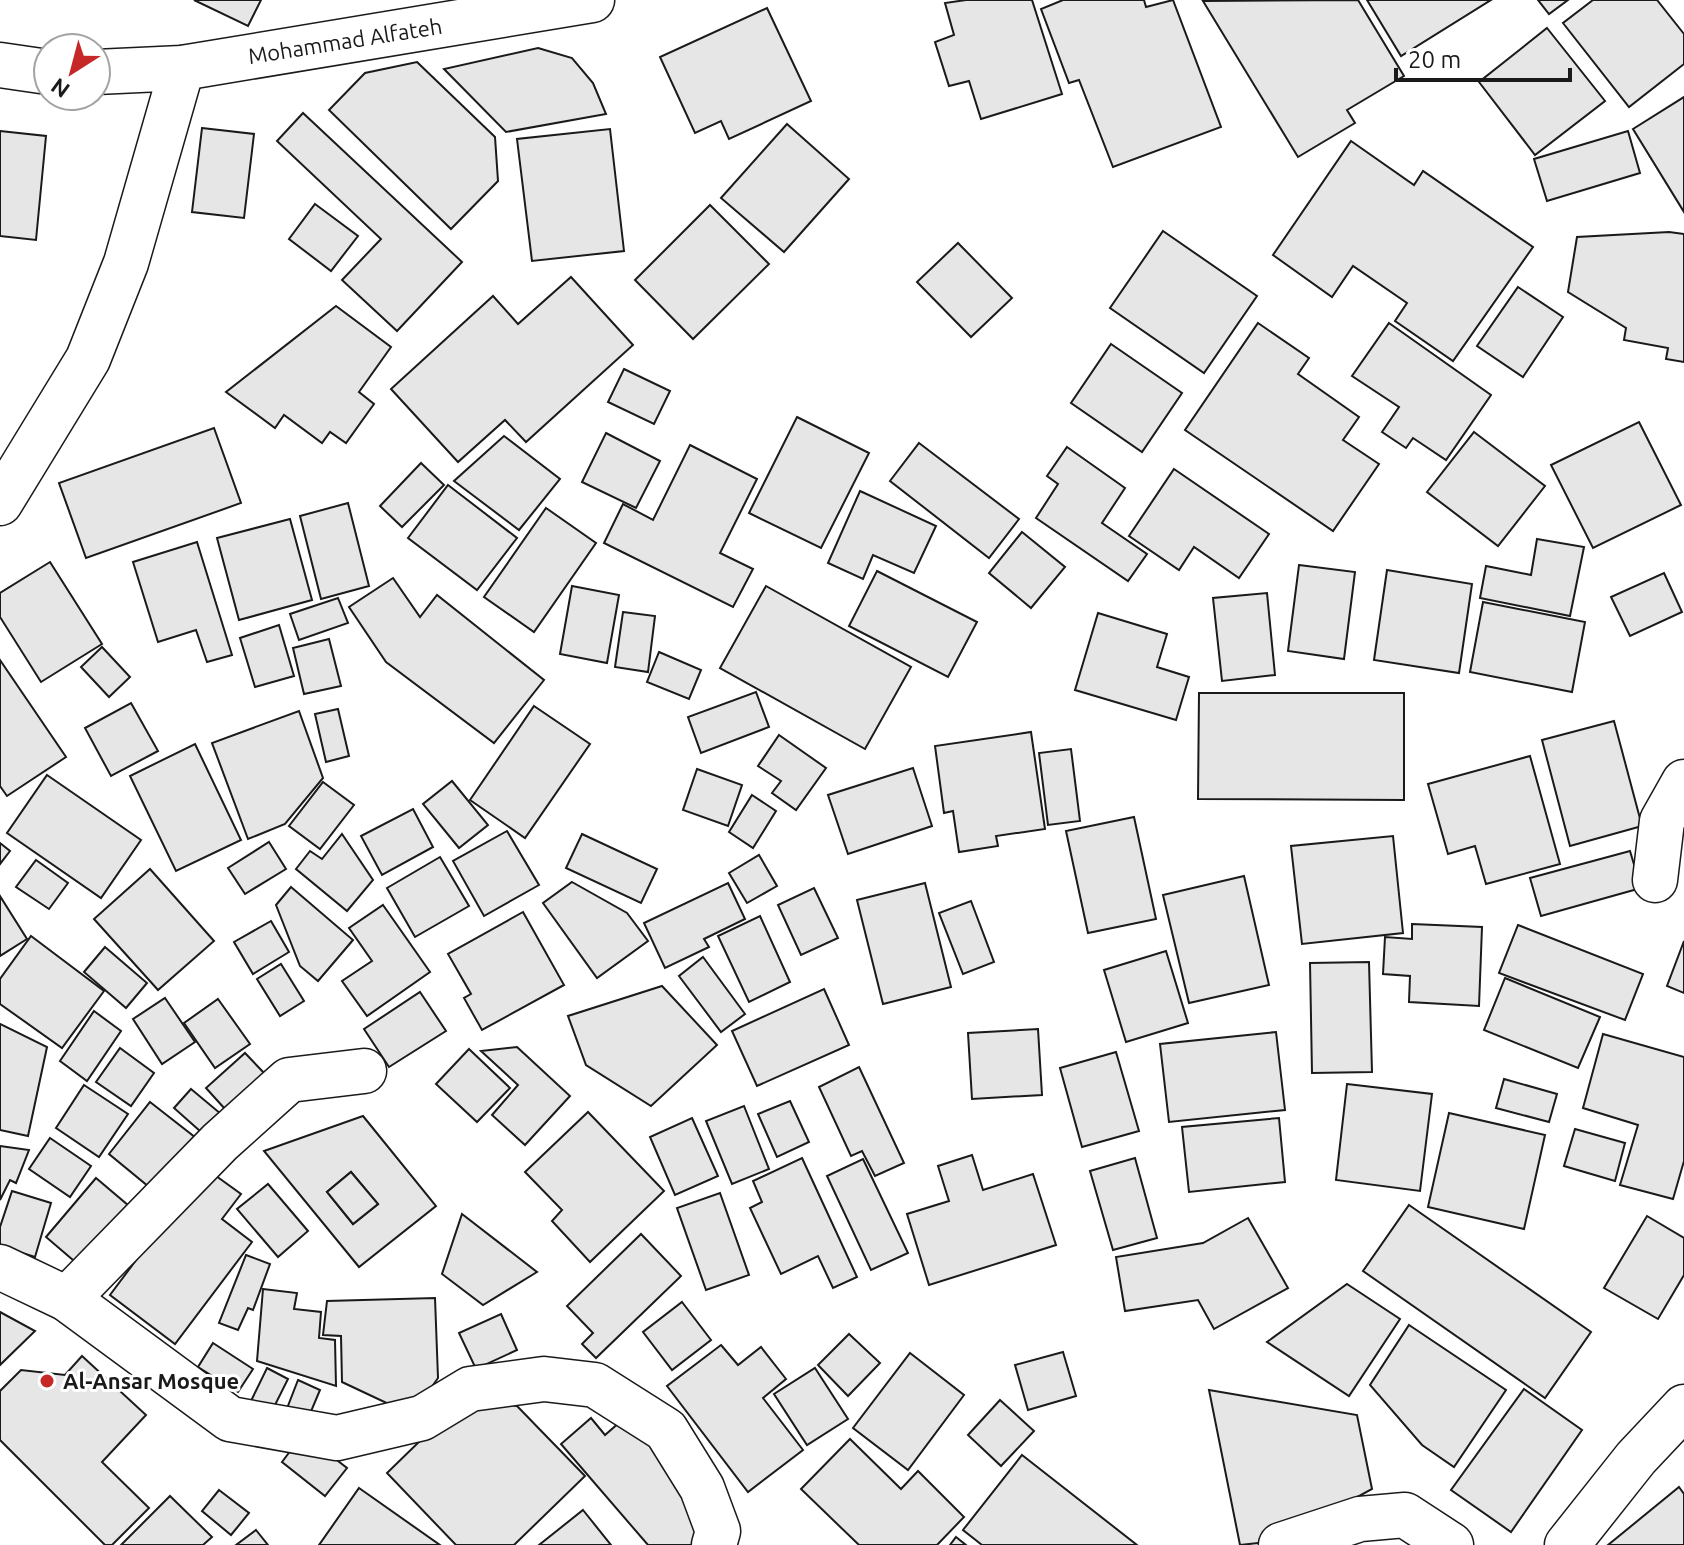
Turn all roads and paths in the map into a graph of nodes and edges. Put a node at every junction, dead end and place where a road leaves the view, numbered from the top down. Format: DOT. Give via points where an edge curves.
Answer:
graph roads {
  1 [pos="592,0"];
  2 [pos="0,65"];
  3 [pos="182,68"];
  4 [pos="32,70"];
  5 [pos="112,71"];
  6 [pos="0,503"];
  7 [pos="1684,782"];
  8 [pos="1655,880"];
  9 [pos="364,1071"];
  10 [pos="0,1267"];
  11 [pos="67,1299"];
  12 [pos="1684,1407"];
  13 [pos="714,1545"];
  14 [pos="1281,1545"];
  15 [pos="1451,1545"];
  16 [pos="1567,1545"];
  1 -- 3 [label="street, Mohammad Alfateh"];
  2 -- 4 [label="street"];
  3 -- 5 [label="street, Mohammad Alfateh"];
  3 -- 6 [label="street" via="126,263 88,359"];
  7 -- 8 [label="street" via="1662,821"];
  9 -- 11 [label="street" via="289,1080 220,1142"];
  10 -- 11 [label="street"];
  11 -- 13 [label="street" via="230,1419 337,1438 422,1418 470,1389 544,1379 595,1385 666,1430 702,1488 718,1531"];
  12 -- 16 [label="street"];
  14 -- 15 [label="street" via="1360,1519 1405,1515"];
}
